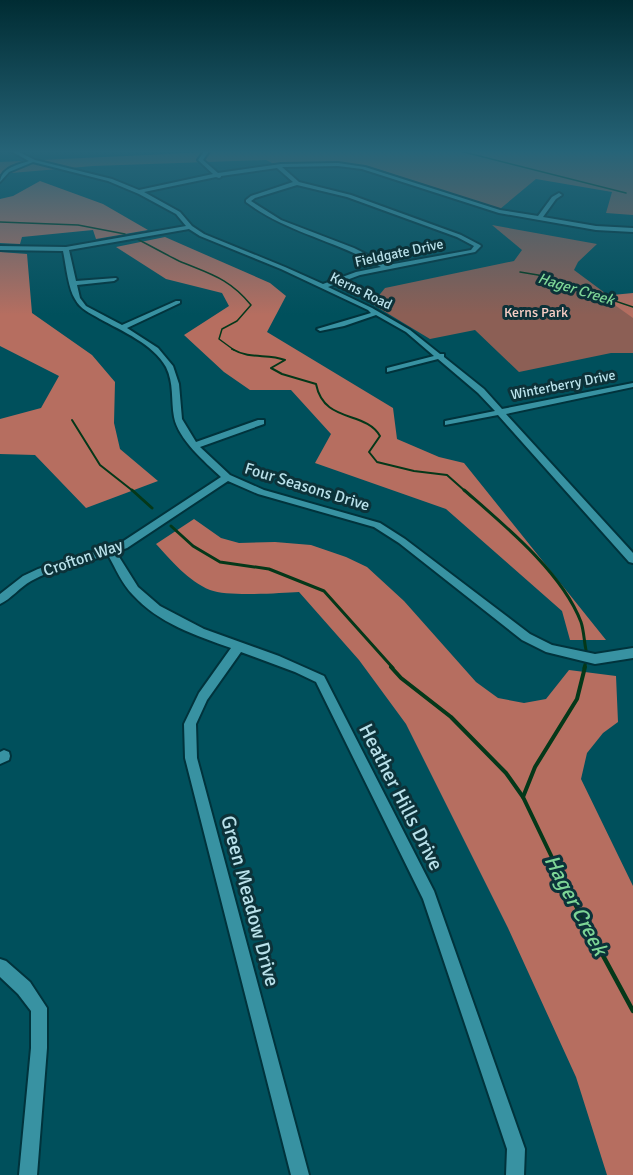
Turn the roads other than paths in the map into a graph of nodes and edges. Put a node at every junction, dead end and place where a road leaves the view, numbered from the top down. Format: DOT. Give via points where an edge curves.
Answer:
graph roads {
  1 [pos="163,205"];
  2 [pos="253,205"];
  3 [pos="373,205"];
  4 [pos="475,205"];
  5 [pos="549,205"];
  6 [pos="540,218"];
  7 [pos="190,227"];
  8 [pos="633,230"];
  9 [pos="0,248"];
  10 [pos="66,249"];
  11 [pos="386,267"];
  12 [pos="114,279"];
  13 [pos="73,283"];
  14 [pos="322,287"];
  15 [pos="178,302"];
  16 [pos="377,313"];
  17 [pos="122,328"];
  18 [pos="320,329"];
  19 [pos="441,356"];
  20 [pos="390,370"];
  21 [pos="633,385"];
  22 [pos="497,411"];
  23 [pos="261,422"];
  24 [pos="448,423"];
  25 [pos="194,446"];
  26 [pos="227,477"];
  27 [pos="111,552"];
  28 [pos="633,558"];
  29 [pos="2,596"];
  30 [pos="238,647"];
  31 [pos="633,652"];
  32 [pos="0,967"];
  33 [pos="28,1175"];
  34 [pos="300,1175"];
  35 [pos="515,1175"];
  1 -- 7 [label="street, Kerns Road" via="178,213"];
  2 -- 11 [label="street" via="268,216 367,254"];
  3 -- 11 [label="street, Fieldgate Drive" via="478,246"];
  4 -- 6 [label="street"];
  5 -- 6 [label="street"];
  6 -- 8 [label="street"];
  7 -- 10 [label="street"];
  7 -- 14 [label="street, Kerns Road"];
  9 -- 10 [label="street"];
  10 -- 13 [label="street, Four Seasons Drive"];
  11 -- 14 [label="street, Fieldgate Drive"];
  12 -- 13 [label="street"];
  13 -- 17 [label="street, Four Seasons Drive" via="84,307"];
  14 -- 16 [label="street, Kerns Road"];
  15 -- 17 [label="street"];
  16 -- 18 [label="street"];
  16 -- 19 [label="street, Kerns Road"];
  17 -- 25 [label="street, Four Seasons Drive" via="155,350 169,366 178,419"];
  19 -- 20 [label="street"];
  19 -- 22 [label="street, Kerns Road" via="481,391"];
  21 -- 22 [label="street, Winterberry Drive"];
  22 -- 24 [label="street, Winterberry Drive"];
  22 -- 28 [label="street, Kerns Road"];
  23 -- 25 [label="street"];
  25 -- 26 [label="street, Four Seasons Drive"];
  26 -- 27 [label="street, Crofton Way"];
  26 -- 31 [label="street, Four Seasons Drive" via="261,492 377,525 526,637 550,649 595,658"];
  27 -- 29 [label="street, Crofton Way" via="50,568 21,581"];
  27 -- 30 [label="street, Heather Hills Drive" via="137,593 161,614"];
  30 -- 34 [label="street, Green Meadow Drive" via="203,697 190,724 191,758"];
  30 -- 35 [label="street, Heather Hills Drive" via="320,679 429,896 516,1149"];
  32 -- 33 [label="street" via="39,1008"];
}
